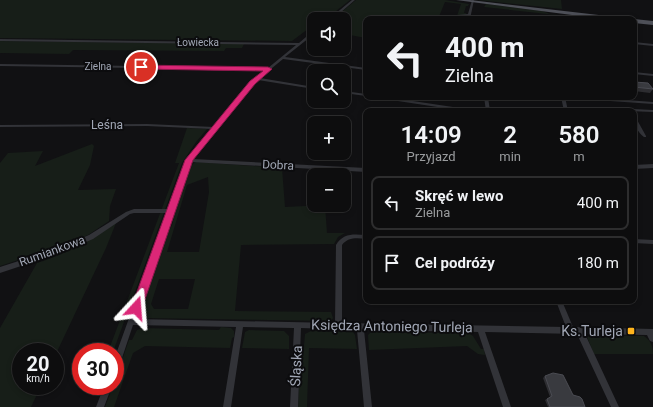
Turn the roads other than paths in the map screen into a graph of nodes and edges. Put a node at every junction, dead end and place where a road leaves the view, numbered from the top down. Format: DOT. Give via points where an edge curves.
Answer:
graph roads {
  1 [pos="354,0"];
  2 [pos="458,0"];
  3 [pos="473,1"];
  4 [pos="339,12"];
  5 [pos="468,16"];
  6 [pos="592,16"];
  7 [pos="637,21"];
  8 [pos="653,23"];
  9 [pos="307,38"];
  10 [pos="0,40"];
  11 [pos="637,43"];
  12 [pos="300,44"];
  13 [pos="653,45"];
  14 [pos="282,58"];
  15 [pos="0,65"];
  16 [pos="268,69"];
  17 [pos="363,69"];
  18 [pos="637,73"];
  19 [pos="653,75"];
  20 [pos="256,79"];
  21 [pos="307,87"];
  22 [pos="351,93"];
  23 [pos="363,95"];
  24 [pos="403,100"];
  25 [pos="610,100"];
  26 [pos="653,103"];
  27 [pos="454,108"];
  28 [pos="637,110"];
  29 [pos="653,111"];
  30 [pos="637,123"];
  31 [pos="0,126"];
  32 [pos="215,128"];
  33 [pos="644,136"];
  34 [pos="189,160"];
  35 [pos="653,166"];
  36 [pos="637,167"];
  37 [pos="363,170"];
  38 [pos="170,211"];
  39 [pos="363,237"];
  40 [pos="637,241"];
  41 [pos="653,242"];
  42 [pos="0,270"];
  43 [pos="561,304"];
  44 [pos="131,322"];
  45 [pos="240,324"];
  46 [pos="298,325"];
  47 [pos="338,325"];
  48 [pos="360,326"];
  49 [pos="480,328"];
  50 [pos="575,330"];
  51 [pos="651,332"];
  52 [pos="653,339"];
  53 [pos="124,343"];
  54 [pos="105,395"];
  55 [pos="100,407"];
  56 [pos="228,407"];
  57 [pos="294,407"];
  58 [pos="368,407"];
  59 [pos="507,407"];
  60 [pos="616,407"];
  1 -- 4 [label="street"];
  2 -- 3 [label="main road"];
  3 -- 5 [label="street"];
  3 -- 6 [label="main road"];
  7 -- 8 [label="main road"];
  9 -- 12 [label="street"];
  10 -- 12 [label="street, Łowiecka"];
  11 -- 13 [label="street"];
  12 -- 14 [label="street"];
  14 -- 16 [label="street"];
  14 -- 17 [label="street"];
  15 -- 16 [label="street, Zielna"];
  16 -- 20 [label="street"];
  18 -- 19 [label="street"];
  20 -- 21 [label="street"];
  20 -- 32 [label="street"];
  22 -- 23 [label="street"];
  24 -- 27 [label="street"];
  25 -- 26 [label="street"];
  28 -- 29 [label="street"];
  30 -- 33 [label="street"];
  31 -- 32 [label="street, Leśna" via="147,125"];
  32 -- 34 [label="street"];
  34 -- 37 [label="street, Dobra"];
  34 -- 38 [label="street"];
  35 -- 36 [label="street"];
  38 -- 42 [label="street, Rumiankowa" via="128,213 91,237"];
  38 -- 44 [label="street"];
  39 -- 47 [label="street" via="348,237 341,241 339,246"];
  40 -- 41 [label="street"];
  43 -- 50 [label="street"];
  44 -- 45 [label="street, Księdza Antoniego Turleja"];
  44 -- 53 [label="street"];
  45 -- 46 [label="street, Księdza Antoniego Turleja"];
  45 -- 56 [label="street"];
  46 -- 47 [label="street, Księdza Antoniego Turleja"];
  46 -- 57 [label="street, Śląska"];
  47 -- 48 [label="street, Księdza Antoniego Turleja"];
  48 -- 49 [label="street, Księdza Antoniego Turleja"];
  48 -- 58 [label="street"];
  49 -- 50 [label="street, Księdza Antoniego Turleja"];
  49 -- 59 [label="street"];
  50 -- 51 [label="street, Księdza Antoniego Turleja"];
  50 -- 60 [label="street"];
  51 -- 52 [label="street"];
  54 -- 55 [label="street"];
}
